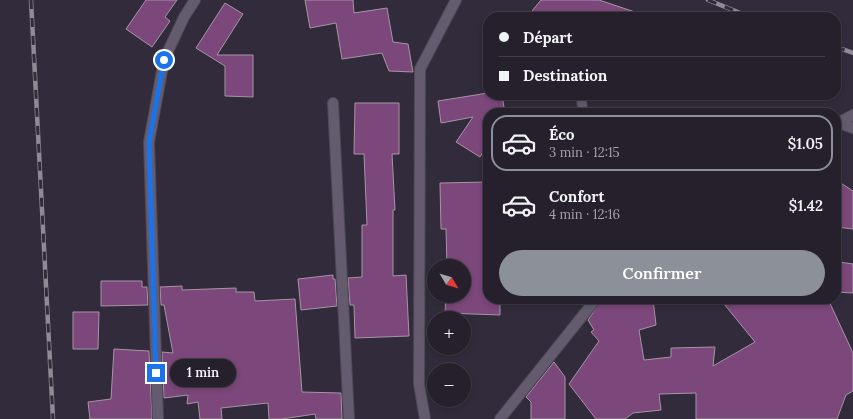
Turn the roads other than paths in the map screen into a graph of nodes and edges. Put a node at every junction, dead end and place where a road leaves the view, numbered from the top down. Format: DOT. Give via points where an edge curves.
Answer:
graph roads {
  1 [pos="195,0"];
  2 [pos="456,0"];
  3 [pos="333,102"];
  4 [pos="853,115"];
  5 [pos="841,121"];
  6 [pos="841,124"];
  7 [pos="853,128"];
  8 [pos="592,304"];
  9 [pos="158,419"];
  10 [pos="349,419"];
  11 [pos="425,419"];
  12 [pos="500,419"];
  1 -- 9 [label="street" via="164,60 149,142"];
  2 -- 11 [label="street" via="420,69 419,384"];
  3 -- 10 [label="street"];
  4 -- 5 [label="street"];
  6 -- 7 [label="street"];
  8 -- 12 [label="street"];
}
